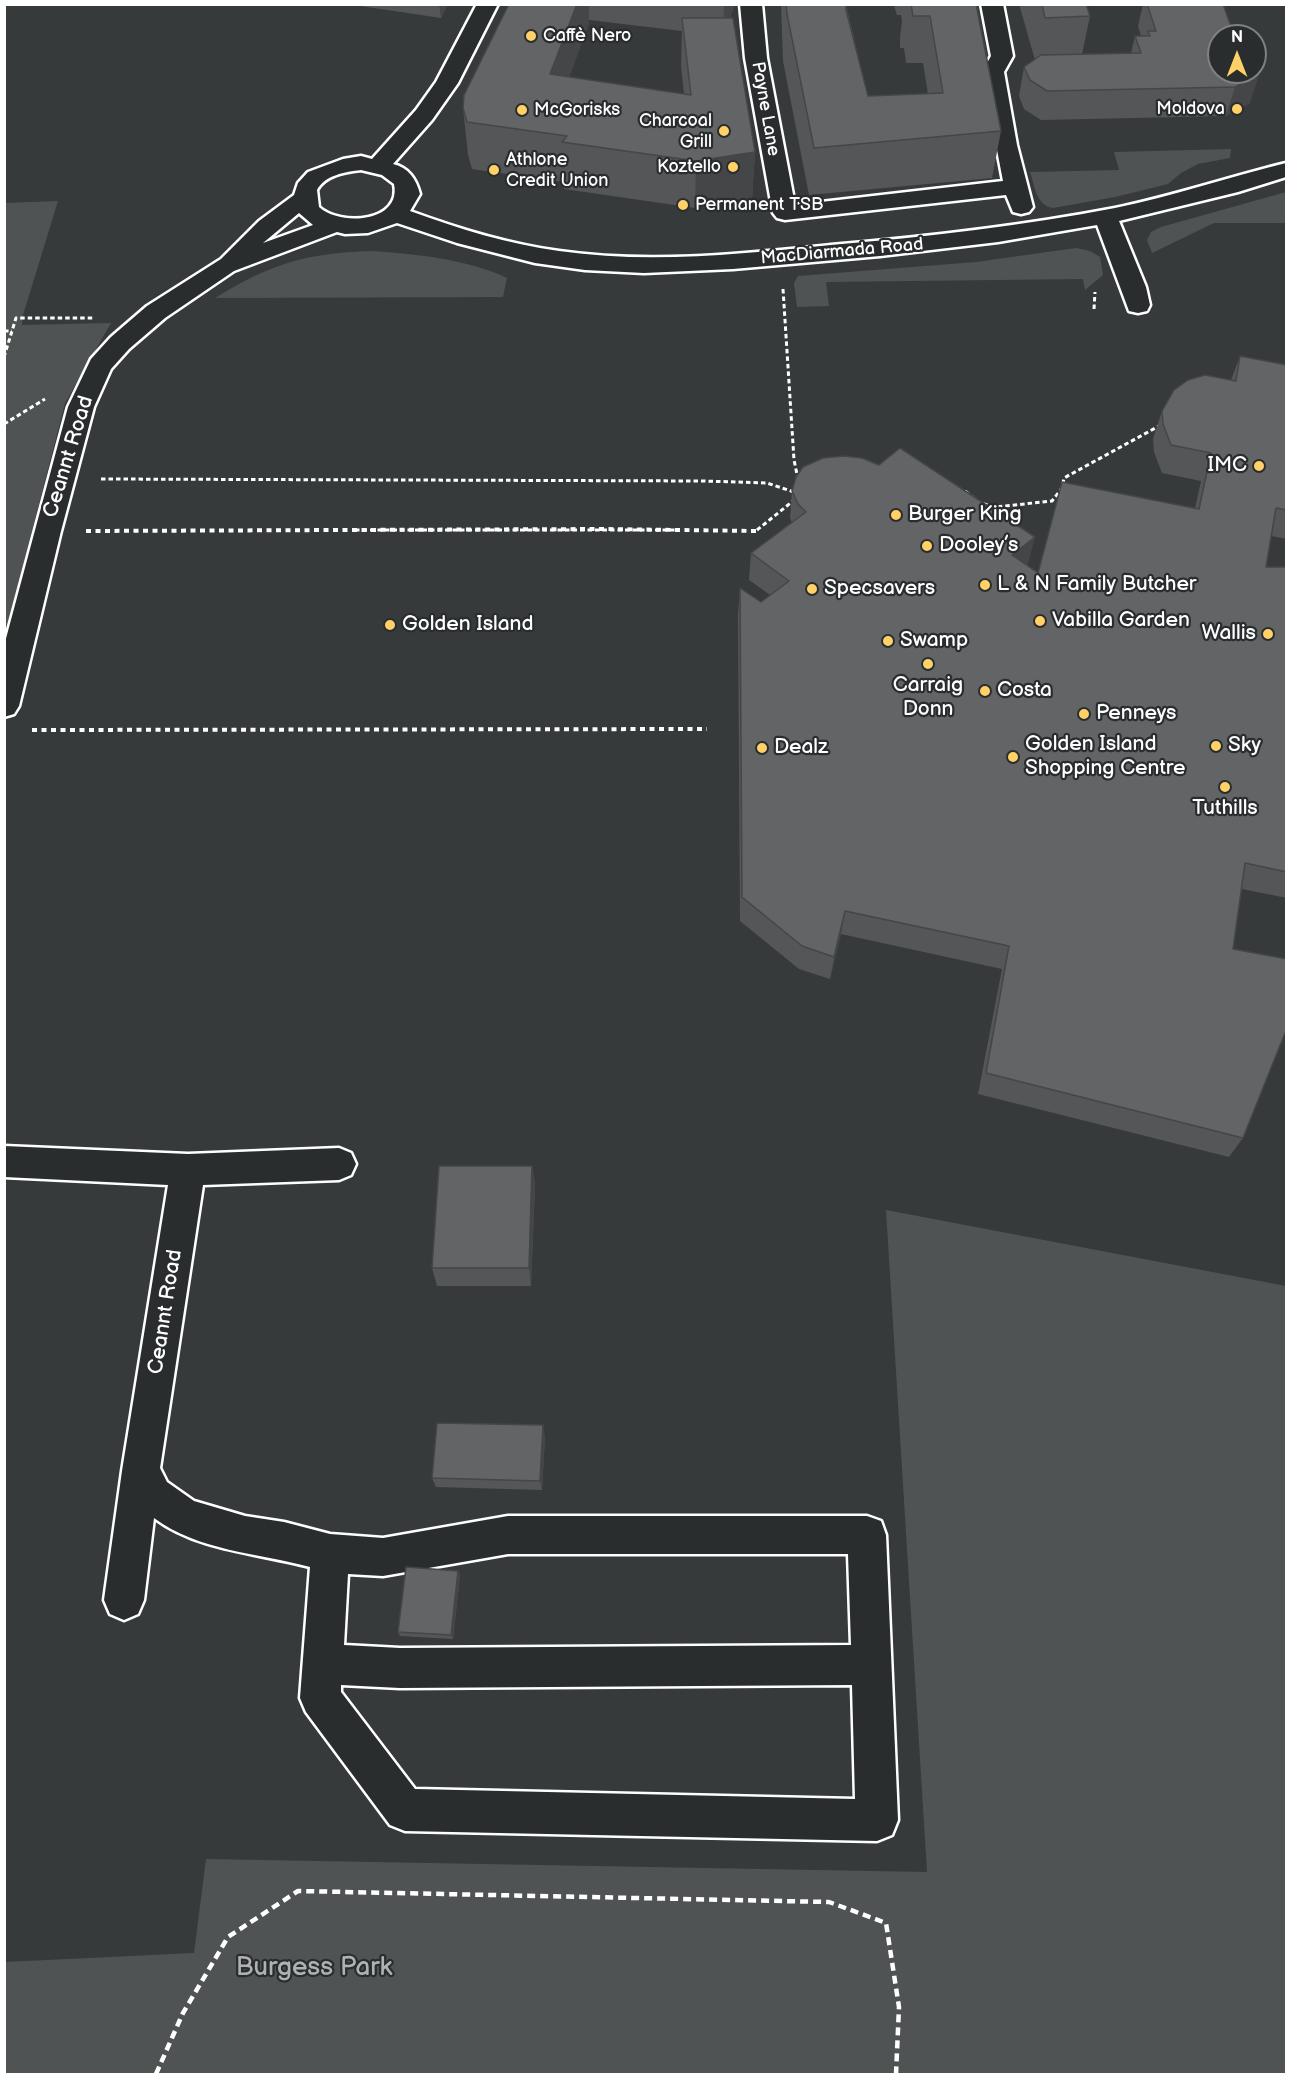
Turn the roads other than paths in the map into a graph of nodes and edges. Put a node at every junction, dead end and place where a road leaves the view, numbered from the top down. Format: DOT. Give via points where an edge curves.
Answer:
graph roads {
  1 [pos="488,4"];
  2 [pos="751,4"];
  3 [pos="992,4"];
  4 [pos="379,165"];
  5 [pos="1287,170"];
  6 [pos="1016,187"];
  7 [pos="305,198"];
  8 [pos="395,214"];
  9 [pos="1106,218"];
  10 [pos="334,225"];
  11 [pos="1028,231"];
  12 [pos="225,266"];
  13 [pos="1138,305"];
  14 [pos="4,706"];
  15 [pos="4,1161"];
  16 [pos="339,1164"];
  17 [pos="188,1170"];
  18 [pos="141,1471"];
  19 [pos="330,1553"];
  20 [pos="124,1600"];
  21 [pos="324,1664"];
  22 [pos="871,1665"];
  1 -- 4 [label="street" via="447,84"];
  2 -- 6 [label="street, Payne Lane" via="756,58 785,213"];
  3 -- 6 [label="street" via="1002,56 993,72"];
  4 -- 7 [label="street" via="354,164 326,171 308,186"];
  4 -- 8 [label="street" via="402,177 408,186 404,205"];
  5 -- 9 [label="street, MacDiarmada Road" via="1194,198"];
  6 -- 11 [label="street"];
  7 -- 10 [label="street" via="311,212"];
  7 -- 12 [label="street, Ceannt Road" via="267,226"];
  8 -- 10 [label="street" via="367,226"];
  8 -- 11 [label="street, MacDiarmada Road" via="497,248 587,262 656,264 781,258"];
  9 -- 11 [label="street, MacDiarmada Road"];
  9 -- 13 [label="street"];
  10 -- 12 [label="street, Ceannt Road"];
  12 -- 14 [label="street, Ceannt Road" via="156,312 100,365 81,406"];
  15 -- 17 [label="street"];
  16 -- 17 [label="street"];
  17 -- 18 [label="street, Ceannt Road"];
  18 -- 19 [label="street" via="154,1495 184,1517 244,1535"];
  18 -- 20 [label="street, Ceannt Road"];
  19 -- 21 [label="street"];
  19 -- 22 [label="street" via="383,1557 508,1535 867,1535"];
  21 -- 22 [label="street" via="400,1668"];
  21 -- 22 [label="street" via="320,1698 405,1810 877,1820"];
}
